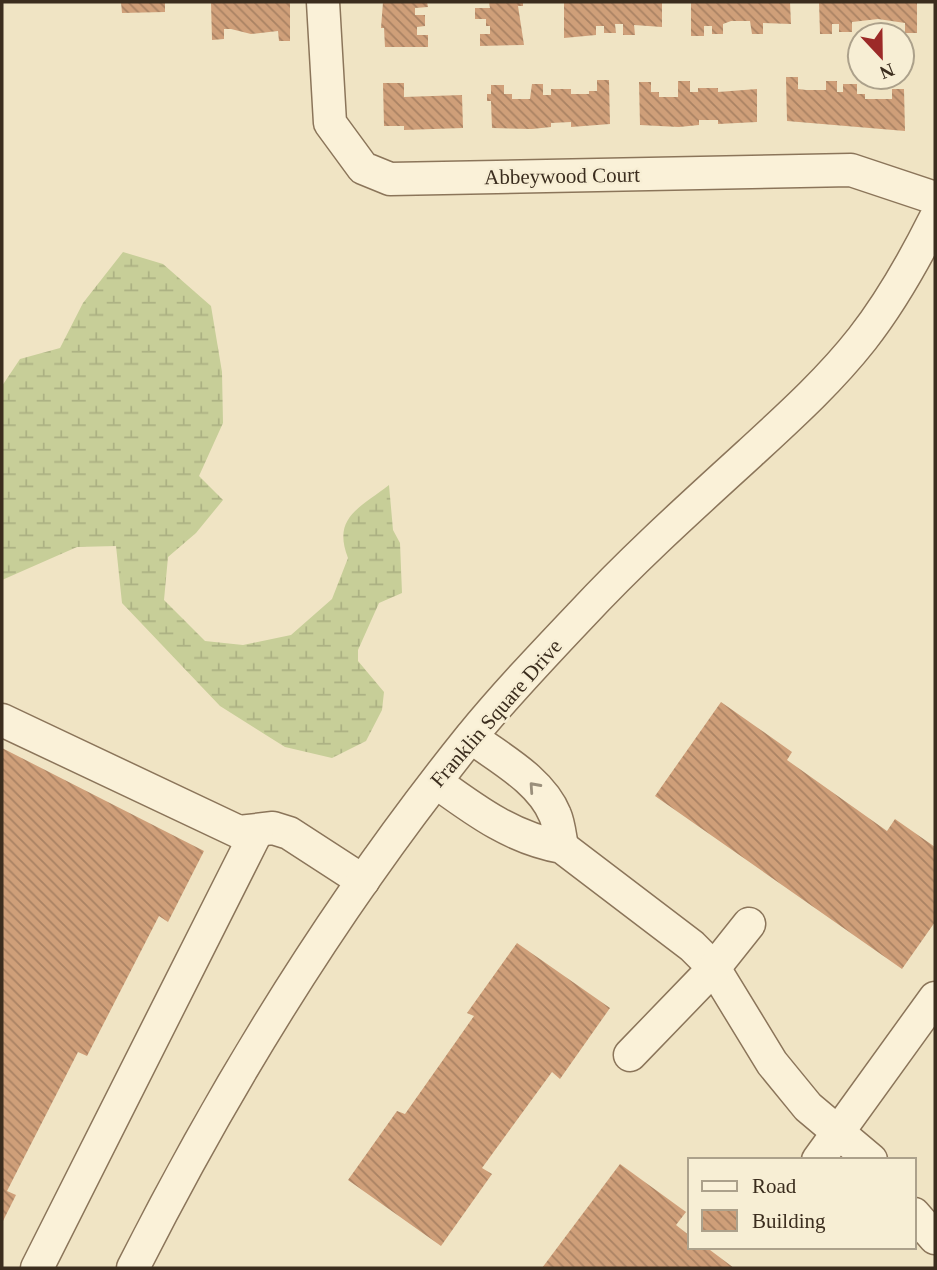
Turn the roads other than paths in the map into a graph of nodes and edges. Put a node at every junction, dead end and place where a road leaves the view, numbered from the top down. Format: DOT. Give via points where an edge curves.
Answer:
graph roads {
  1 [pos="323,2"];
  2 [pos="935,198"];
  3 [pos="935,219"];
  4 [pos="2,720"];
  5 [pos="471,737"];
  6 [pos="436,782"];
  7 [pos="257,831"];
  8 [pos="562,847"];
  9 [pos="363,881"];
  10 [pos="749,924"];
  11 [pos="714,968"];
  12 [pos="935,998"];
  13 [pos="630,1055"];
  14 [pos="839,1131"];
  15 [pos="819,1158"];
  16 [pos="870,1158"];
  17 [pos="916,1216"];
  18 [pos="935,1238"];
  19 [pos="37,1268"];
  20 [pos="133,1268"];
  1 -- 2 [label="street, Abbeywood Court" via="330,123 363,167 390,179 851,170"];
  3 -- 5 [label="street, Franklin Square Drive" via="887,305 844,361 641,553"];
  4 -- 7 [label="street" via="239,832"];
  5 -- 6 [label="street, Franklin Square Drive"];
  8 -- 5 [label="street, one-way" via="555,814 540,792"];
  6 -- 8 [label="street" via="497,826"];
  6 -- 9 [label="street, Franklin Square Drive"];
  7 -- 9 [label="street" via="273,828 289,833"];
  7 -- 19 [label="street"];
  8 -- 11 [label="street" via="692,946"];
  9 -- 20 [label="street, Franklin Square Drive" via="230,1089"];
  10 -- 11 [label="street"];
  11 -- 13 [label="street"];
  11 -- 14 [label="street" via="772,1063 808,1107"];
  12 -- 14 [label="street"];
  14 -- 15 [label="street"];
  14 -- 16 [label="street"];
  17 -- 18 [label="street"];
}
